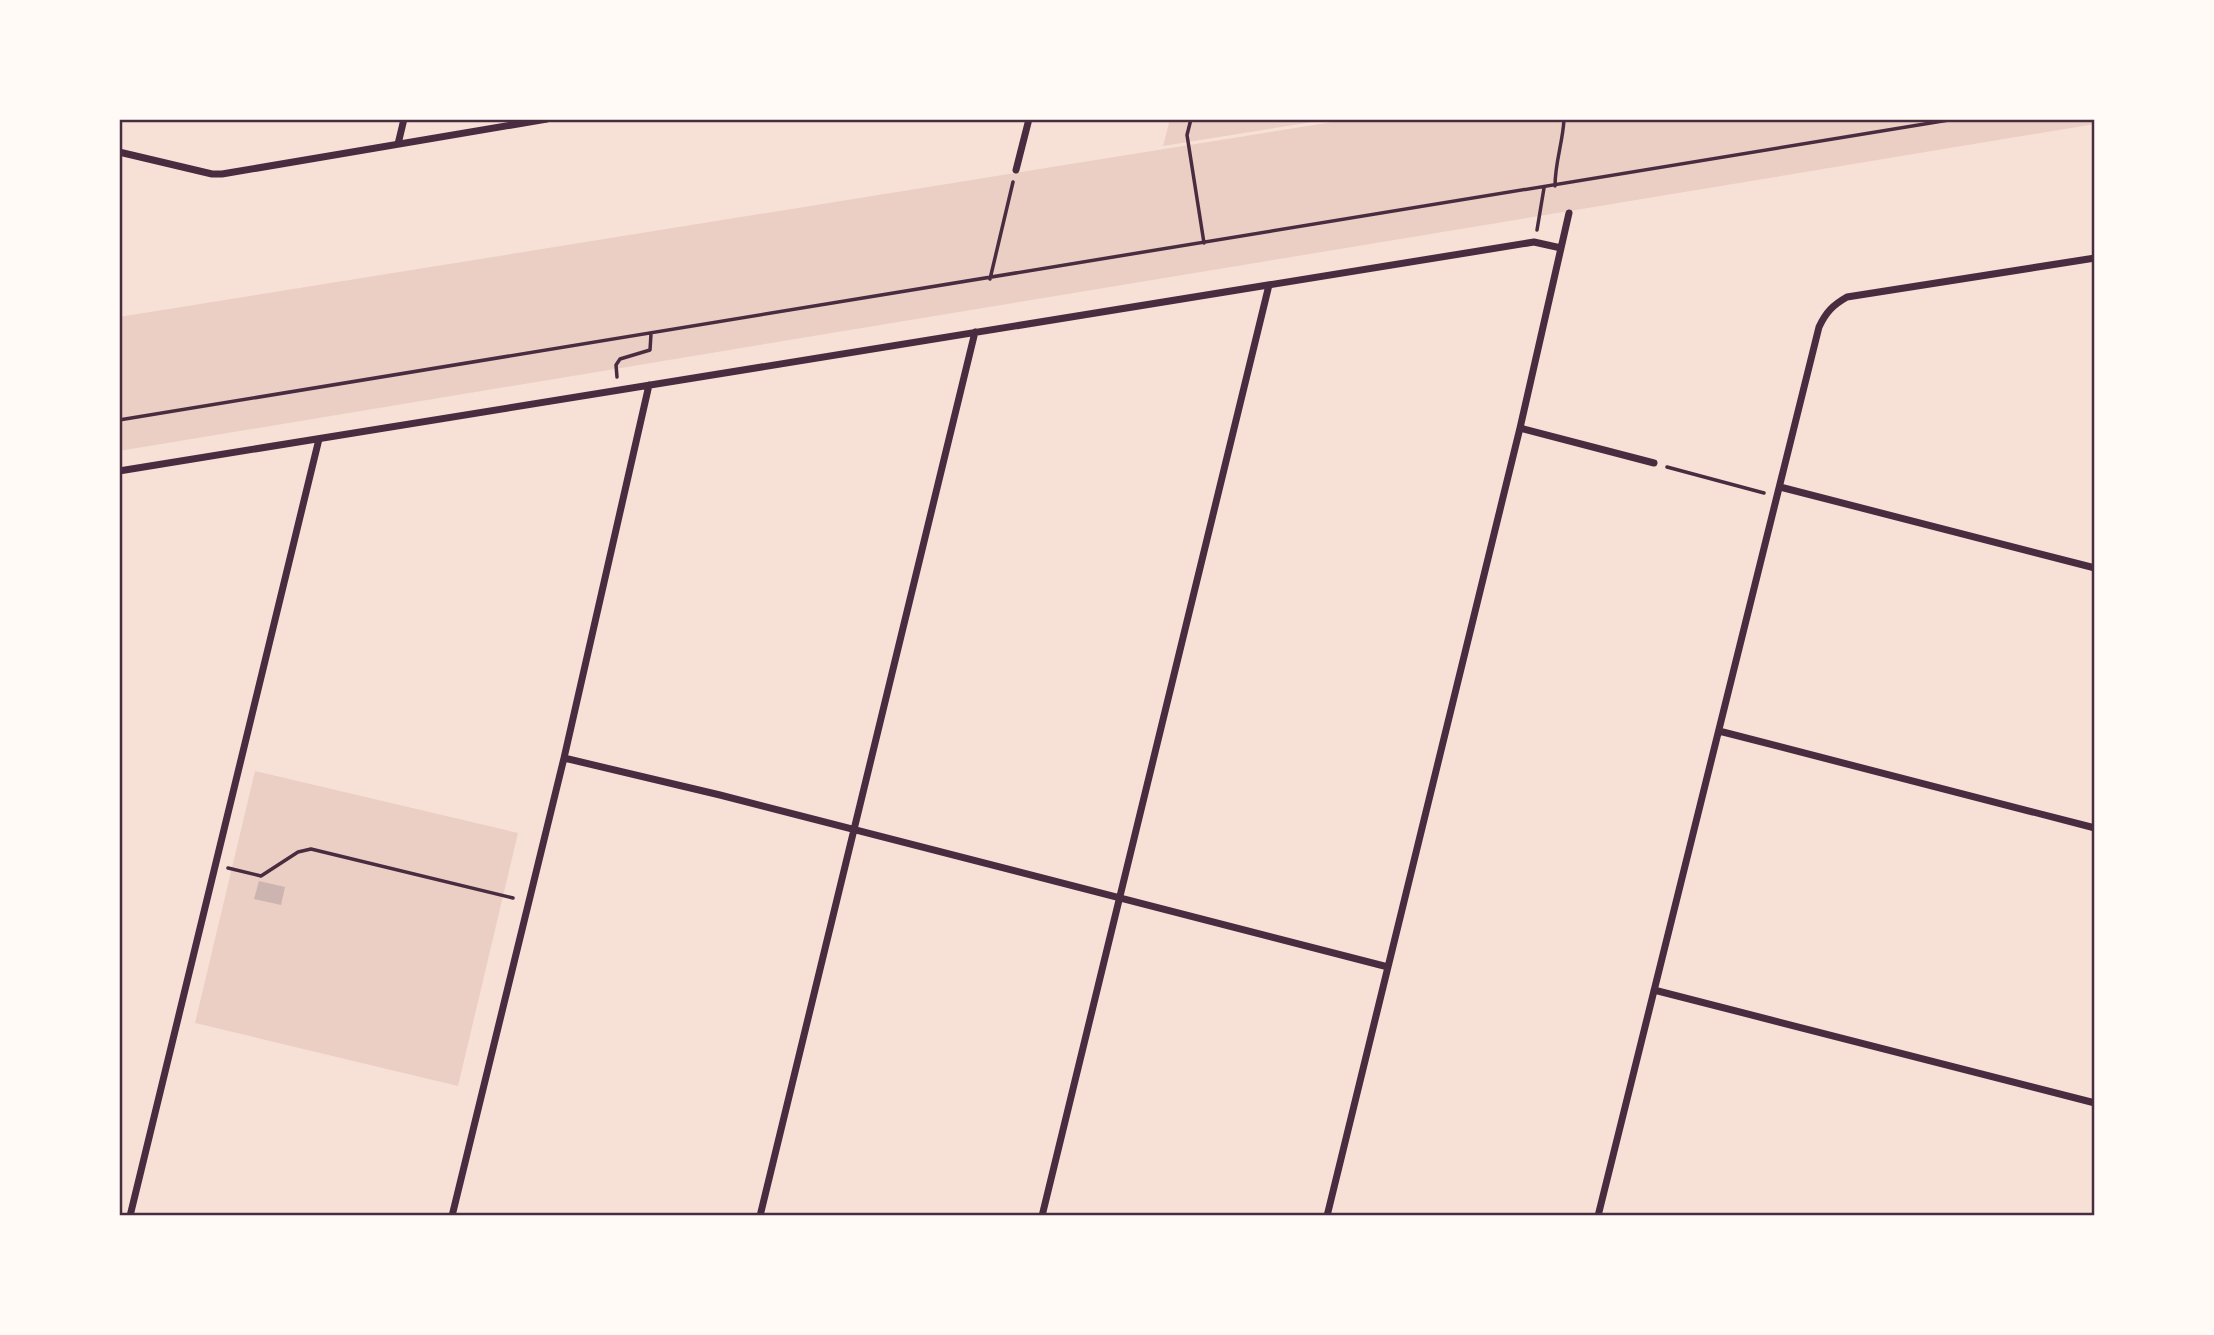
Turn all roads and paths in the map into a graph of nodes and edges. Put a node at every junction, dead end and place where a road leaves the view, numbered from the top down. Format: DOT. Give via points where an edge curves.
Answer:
graph roads {
  1 [pos="404,119"];
  2 [pos="547,119"];
  3 [pos="1028,119"];
  4 [pos="1191,119"];
  5 [pos="1564,119"];
  6 [pos="1955,119"];
  7 [pos="398,144"];
  8 [pos="119,152"];
  9 [pos="1016,170"];
  10 [pos="1555,186"];
  11 [pos="1544,188"];
  12 [pos="1569,213"];
  13 [pos="1537,230"];
  14 [pos="1204,243"];
  15 [pos="1561,248"];
  16 [pos="2095,258"];
  17 [pos="990,279"];
  18 [pos="1269,285"];
  19 [pos="975,332"];
  20 [pos="651,334"];
  21 [pos="617,379"];
  22 [pos="649,385"];
  23 [pos="119,419"];
  24 [pos="1520,428"];
  25 [pos="319,439"];
  26 [pos="1654,463"];
  27 [pos="119,471"];
  28 [pos="1780,487"];
  29 [pos="1777,496"];
  30 [pos="2095,569"];
  31 [pos="1719,731"];
  32 [pos="564,758"];
  33 [pos="2095,828"];
  34 [pos="855,830"];
  35 [pos="226,868"];
  36 [pos="513,898"];
  37 [pos="1120,898"];
  38 [pos="1388,967"];
  39 [pos="1654,990"];
  40 [pos="2095,1103"];
  41 [pos="130,1216"];
  42 [pos="452,1216"];
  43 [pos="760,1216"];
  44 [pos="1042,1216"];
  45 [pos="1327,1216"];
  46 [pos="1598,1216"];
  1 -- 7 [label="street"];
  2 -- 7 [label="street"];
  3 -- 9 [label="street"];
  4 -- 14 [label="path" via="1187,135"];
  5 -- 10 [label="path"];
  6 -- 10 [label="path"];
  7 -- 8 [label="street" via="222,174"];
  9 -- 17 [label="path"];
  10 -- 11 [label="path"];
  11 -- 13 [label="path"];
  11 -- 14 [label="path"];
  12 -- 15 [label="street"];
  14 -- 17 [label="path"];
  15 -- 18 [label="street" via="1534,242"];
  15 -- 24 [label="street"];
  16 -- 28 [label="street" via="1835,303 1819,327"];
  17 -- 20 [label="path"];
  18 -- 19 [label="street"];
  18 -- 37 [label="street"];
  19 -- 22 [label="street"];
  19 -- 34 [label="street"];
  20 -- 21 [label="path" via="650,350 620,359"];
  20 -- 23 [label="path"];
  22 -- 25 [label="street"];
  22 -- 32 [label="street"];
  24 -- 26 [label="street"];
  24 -- 38 [label="street"];
  25 -- 27 [label="street"];
  25 -- 41 [label="street"];
  26 -- 29 [label="path"];
  28 -- 29 [label="street"];
  28 -- 30 [label="street"];
  29 -- 31 [label="street"];
  31 -- 33 [label="street"];
  31 -- 39 [label="street"];
  32 -- 34 [label="street"];
  32 -- 42 [label="street"];
  34 -- 37 [label="street"];
  34 -- 43 [label="street"];
  35 -- 36 [label="path" via="261,876 298,852 311,849"];
  37 -- 38 [label="street"];
  37 -- 44 [label="street"];
  38 -- 45 [label="street"];
  39 -- 40 [label="street"];
  39 -- 46 [label="street"];
}
